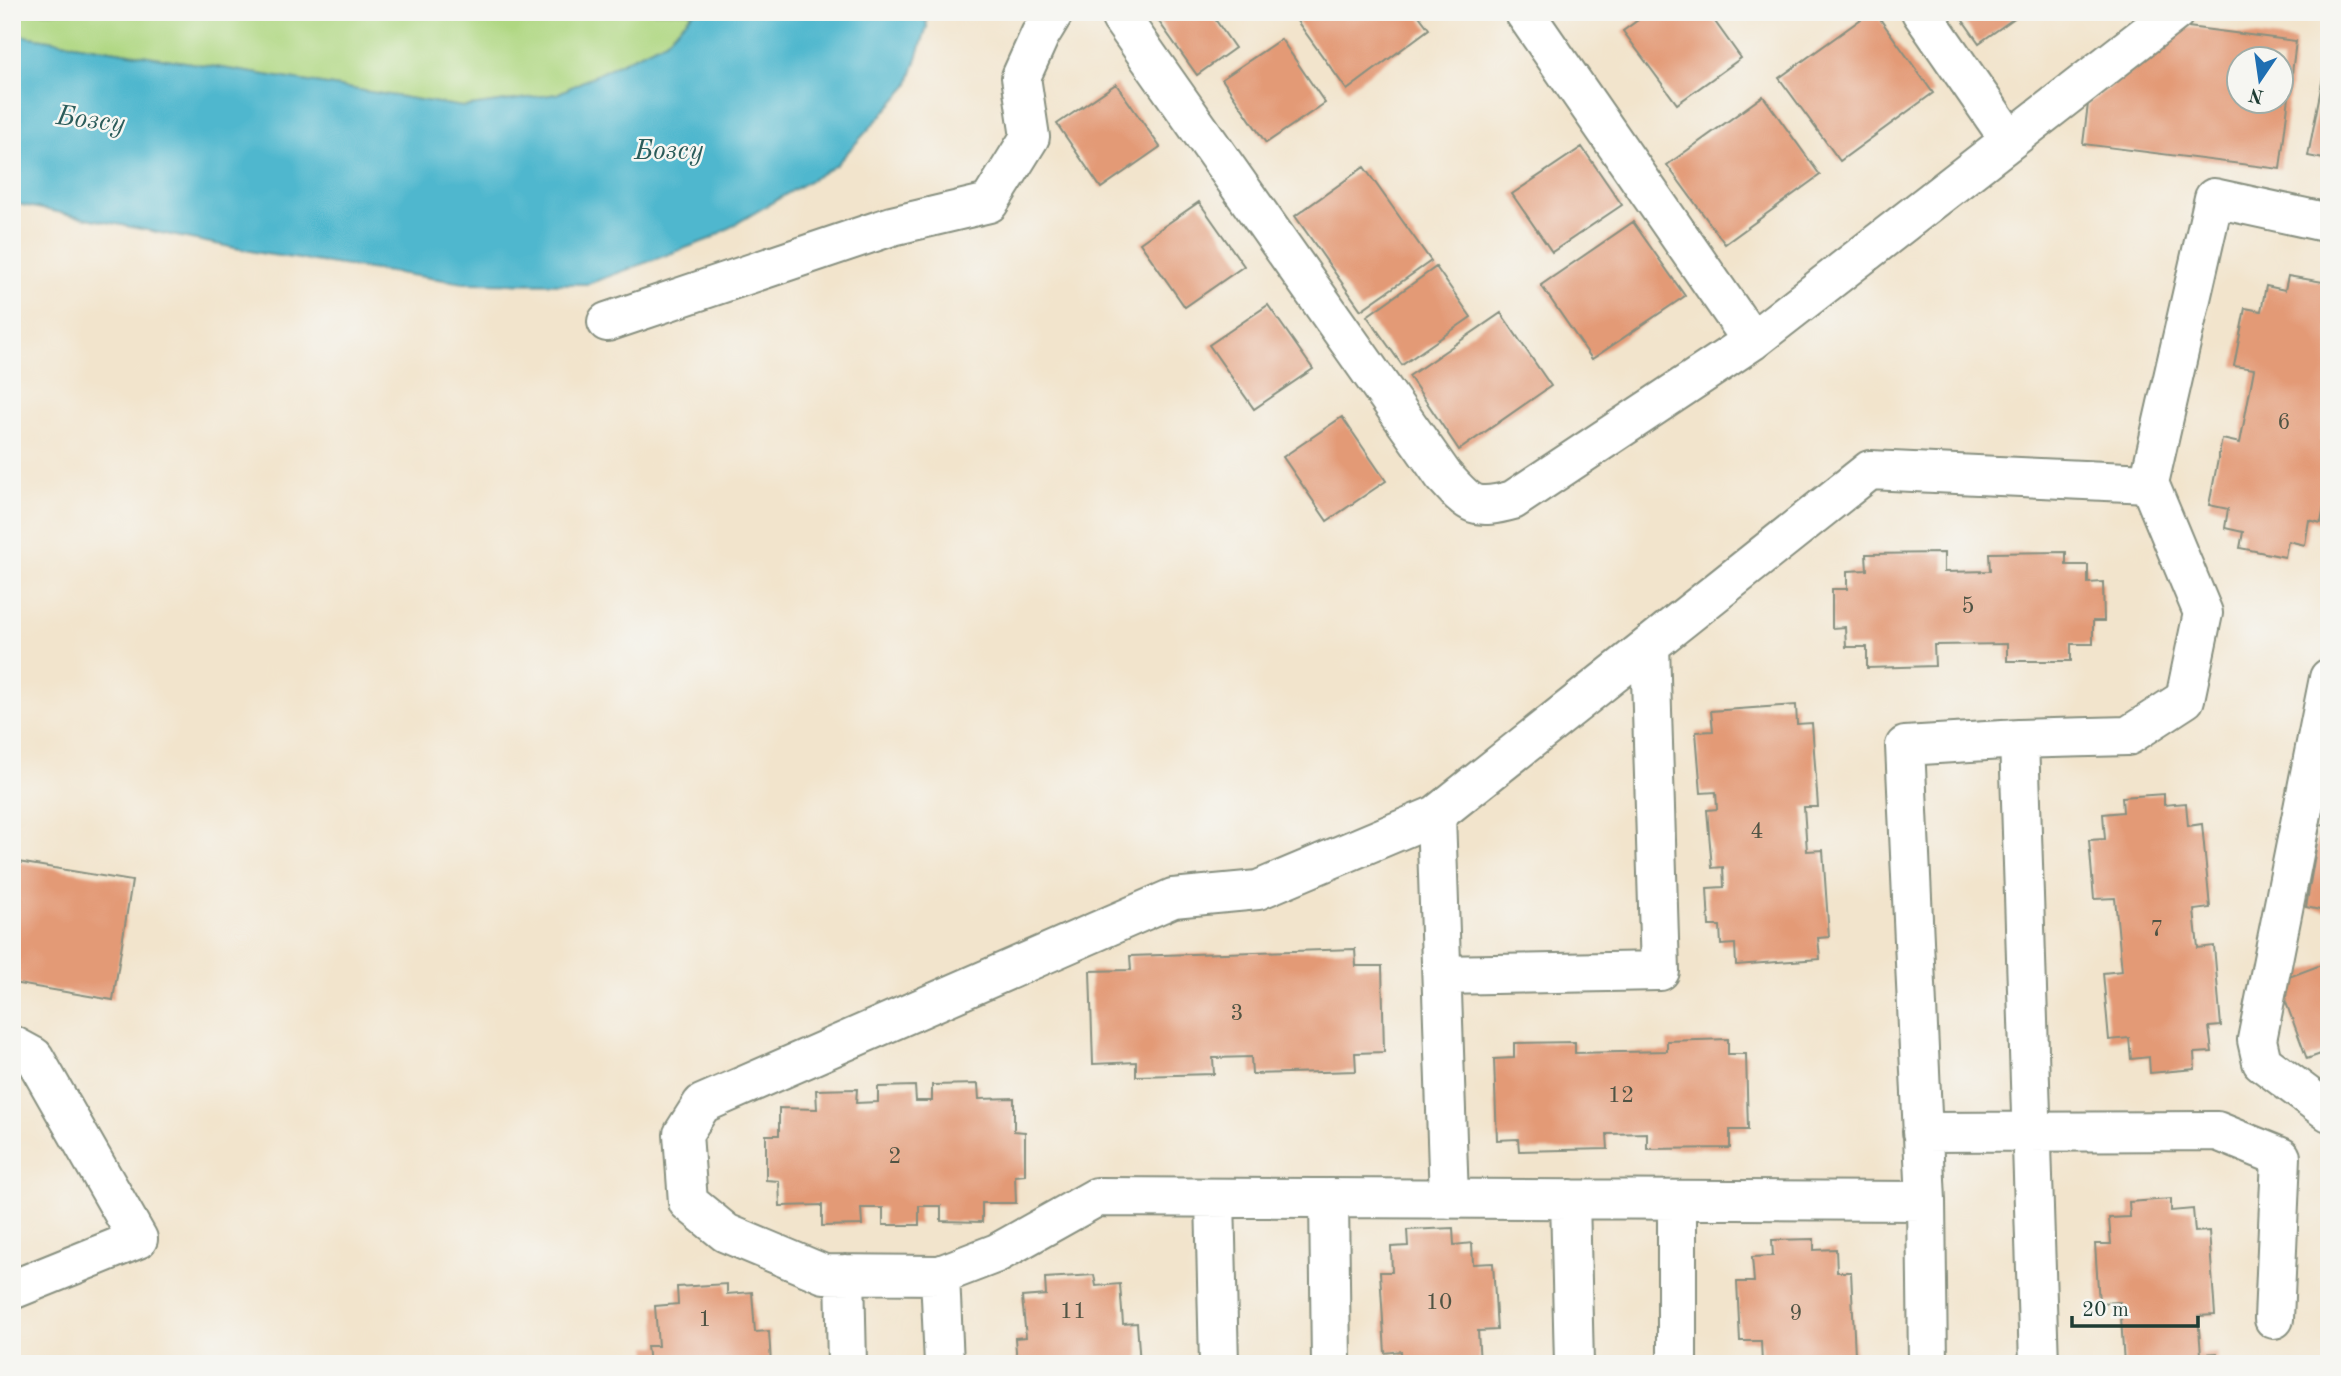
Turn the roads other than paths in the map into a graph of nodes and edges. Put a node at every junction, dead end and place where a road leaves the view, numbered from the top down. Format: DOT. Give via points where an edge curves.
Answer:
graph roads {
  1 [pos="1054,12"];
  2 [pos="1524,12"];
  3 [pos="1921,12"];
  4 [pos="2175,12"];
  5 [pos="1121,18"];
  6 [pos="2009,139"];
  7 [pos="2329,223"];
  8 [pos="607,322"];
  9 [pos="1752,341"];
  10 [pos="2149,483"];
  11 [pos="1650,645"];
  12 [pos="2329,678"];
  13 [pos="2019,739"];
  14 [pos="1436,815"];
  15 [pos="1442,975"];
  16 [pos="12,1045"];
  17 [pos="2329,1112"];
  18 [pos="1922,1132"];
  19 [pos="2031,1132"];
  20 [pos="1215,1198"];
  21 [pos="1329,1198"];
  22 [pos="1449,1199"];
  23 [pos="1570,1199"];
  24 [pos="1677,1200"];
  25 [pos="1926,1202"];
  26 [pos="845,1274"];
  27 [pos="940,1275"];
  28 [pos="12,1290"];
  29 [pos="2274,1319"];
  30 [pos="848,1364"];
  31 [pos="944,1364"];
  32 [pos="1219,1364"];
  33 [pos="1331,1364"];
  34 [pos="1574,1364"];
  35 [pos="1677,1364"];
  36 [pos="1928,1364"];
  37 [pos="2039,1364"];
  1 -- 8 [label="street" via="1021,77 1030,137 989,203 892,226"];
  2 -- 9 [label="street"];
  3 -- 6 [label="street"];
  4 -- 6 [label="street"];
  5 -- 9 [label="street" via="1443,475 1478,506 1513,500"];
  6 -- 9 [label="street"];
  7 -- 10 [label="street" via="2214,198"];
  10 -- 11 [label="street" via="1870,470"];
  10 -- 13 [label="street" via="2203,614 2185,699 2129,736"];
  11 -- 14 [label="street"];
  11 -- 15 [label="street" via="1660,971"];
  12 -- 17 [label="street" via="2256,1041 2262,1062"];
  13 -- 18 [label="street" via="1905,746"];
  13 -- 19 [label="street"];
  14 -- 15 [label="street"];
  14 -- 26 [label="street" via="1258,890 1173,898 702,1104 683,1134 688,1202 726,1233 824,1274"];
  15 -- 22 [label="street"];
  16 -- 28 [label="street" via="34,1056 138,1238"];
  18 -- 19 [label="street"];
  18 -- 25 [label="street"];
  19 -- 29 [label="street" via="2217,1131 2281,1157"];
  19 -- 37 [label="street"];
  20 -- 21 [label="street"];
  20 -- 27 [label="street" via="1097,1197 997,1253"];
  20 -- 32 [label="street"];
  21 -- 22 [label="street"];
  21 -- 33 [label="street"];
  22 -- 23 [label="street"];
  23 -- 24 [label="street"];
  23 -- 34 [label="street"];
  24 -- 25 [label="street"];
  24 -- 35 [label="street"];
  25 -- 36 [label="street"];
  26 -- 27 [label="street"];
  26 -- 30 [label="street"];
  27 -- 31 [label="street"];
}
